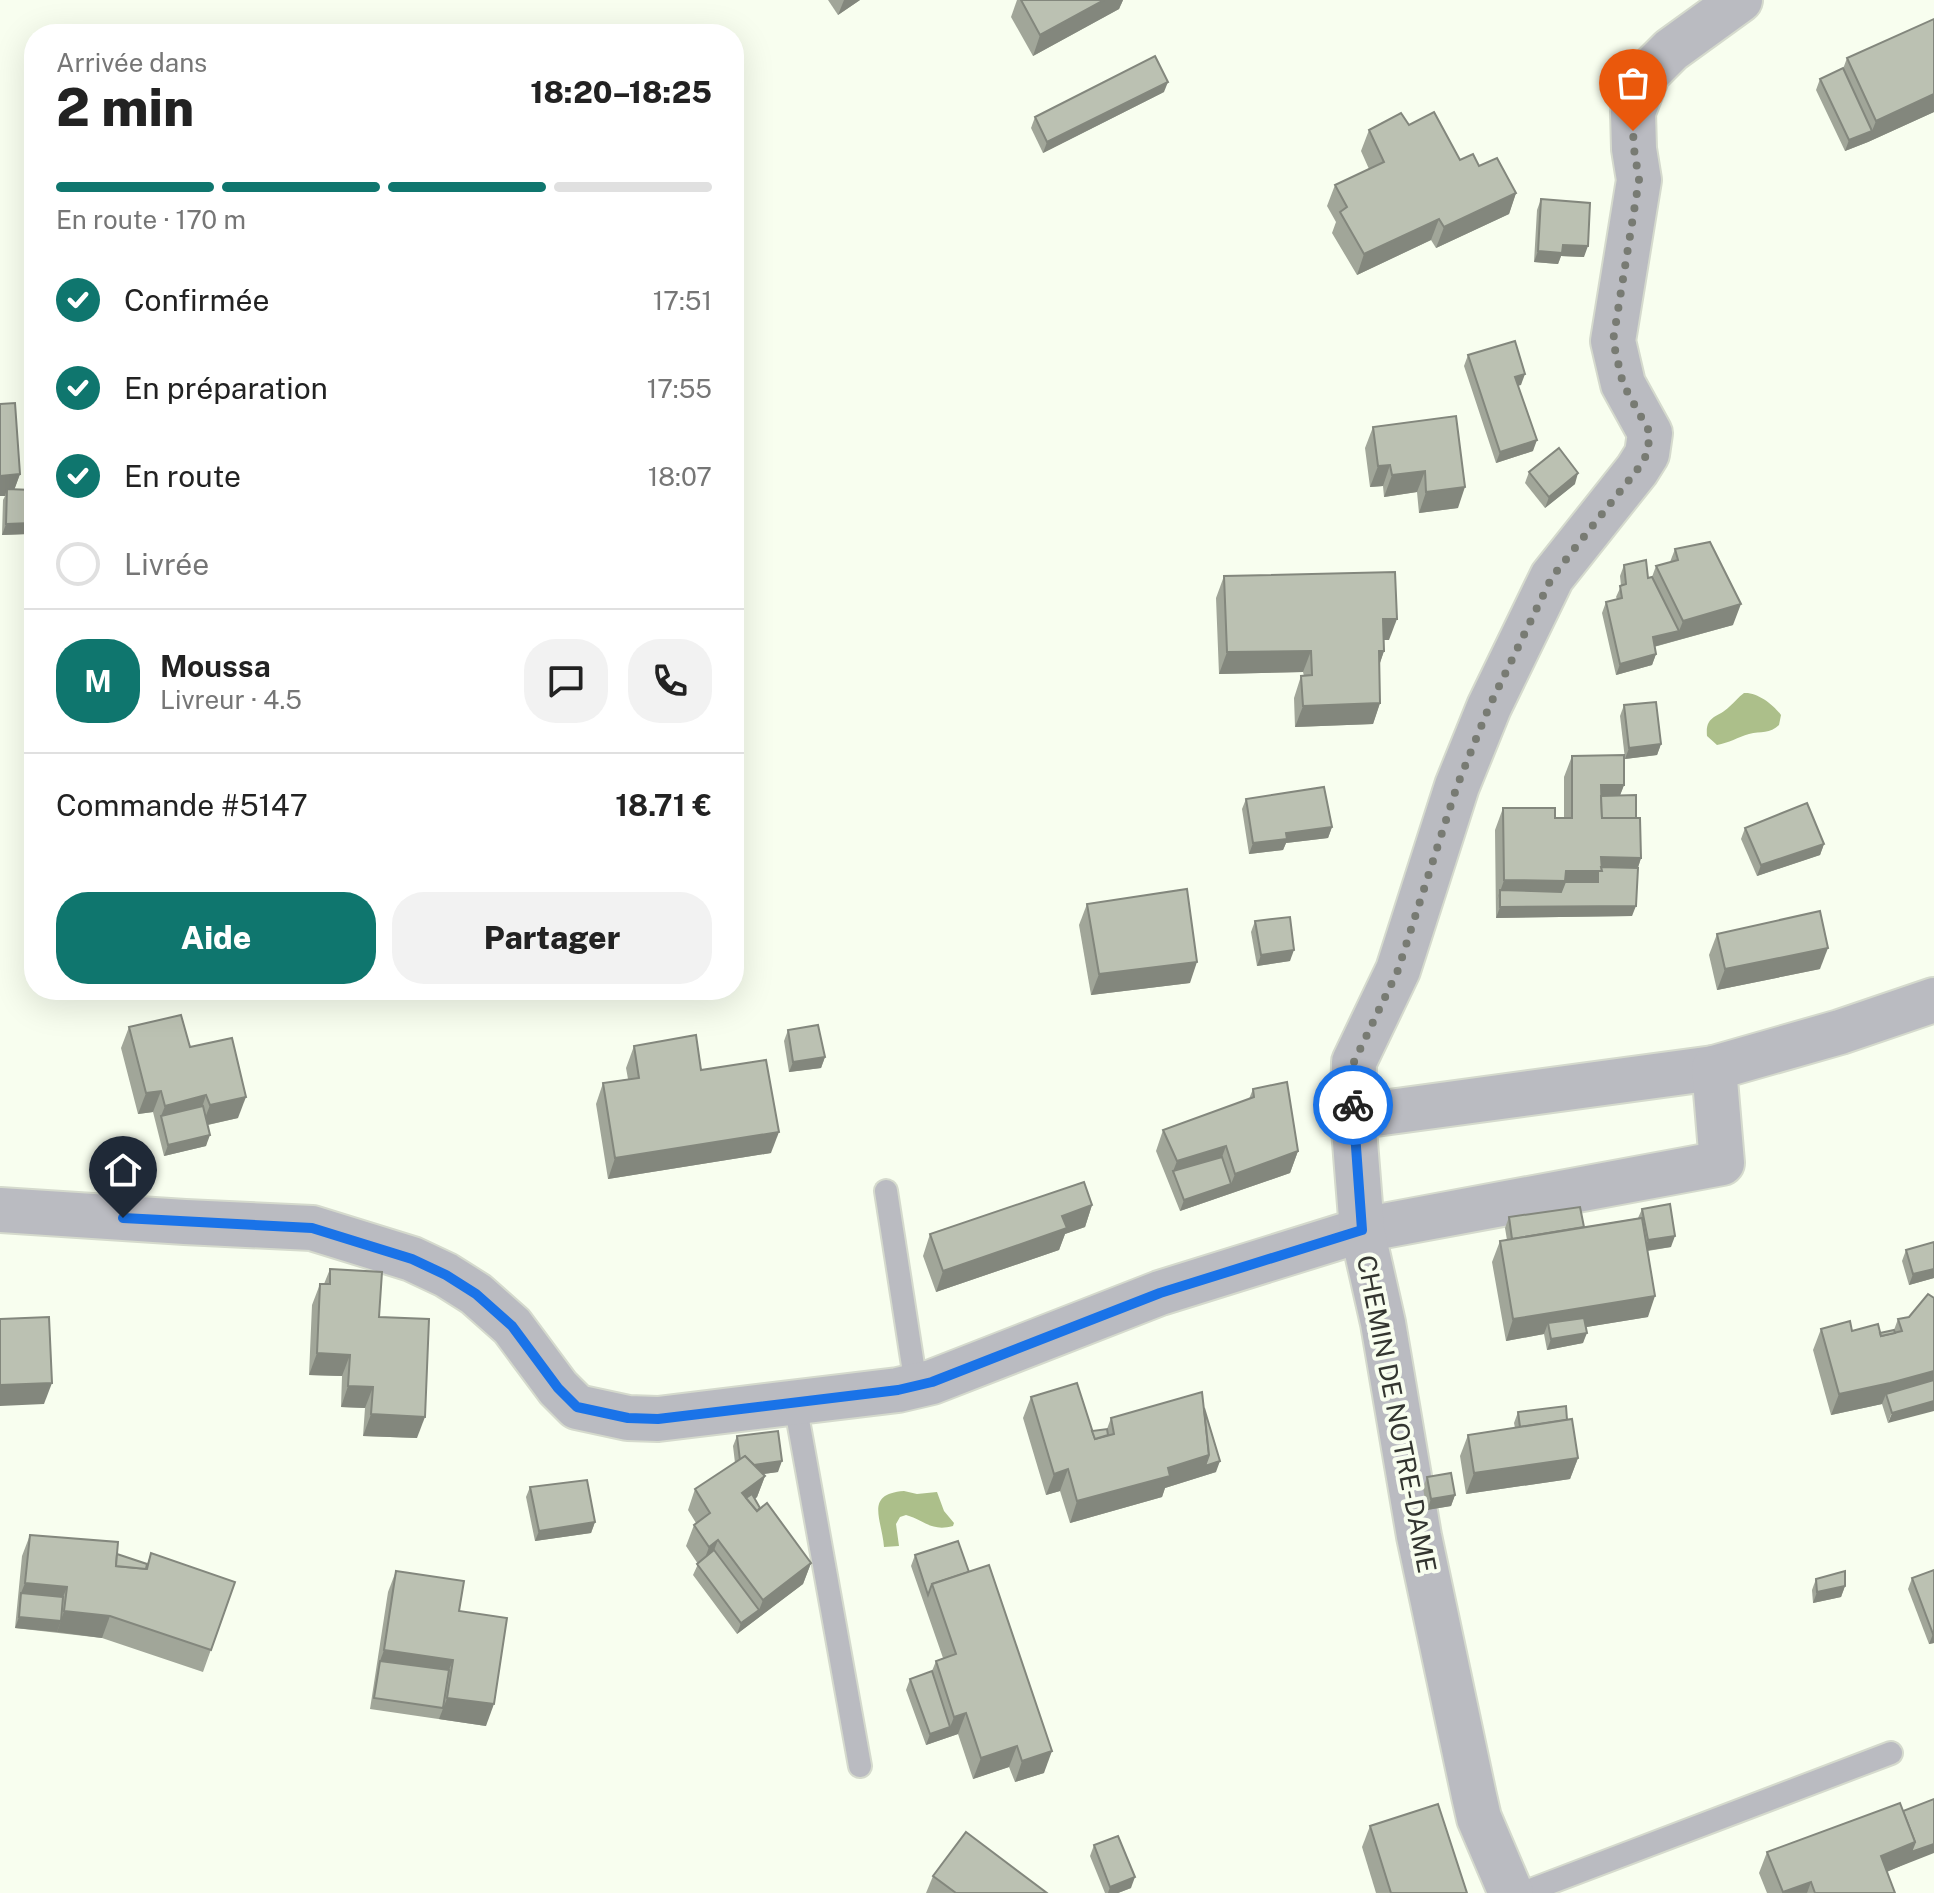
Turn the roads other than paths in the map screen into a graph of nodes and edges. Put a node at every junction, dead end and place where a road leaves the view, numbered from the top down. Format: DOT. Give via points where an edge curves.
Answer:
graph roads {
  1 [pos="1740,0"];
  2 [pos="1934,1000"];
  3 [pos="1714,1068"];
  4 [pos="1353,1117"];
  5 [pos="886,1191"];
  6 [pos="0,1210"];
  7 [pos="1362,1230"];
  8 [pos="916,1385"];
  9 [pos="795,1403"];
  10 [pos="1891,1753"];
  11 [pos="860,1766"];
  12 [pos="1511,1893"];
  13 [pos="1523,1893"];
  1 -- 4 [label="street, CHEMIN DE NOTRE-DAME" via="1648,73 1633,112 1639,180 1613,341 1623,384 1650,433 1647,454 1552,577 1489,707 1457,786 1398,970 1354,1062"];
  2 -- 3 [label="street"];
  3 -- 4 [label="street"];
  3 -- 7 [label="street" via="1722,1163"];
  4 -- 7 [label="street, CHEMIN DE NOTRE-DAME"];
  5 -- 8 [label="lane"];
  6 -- 9 [label="street" via="312,1228 412,1259 476,1294 512,1326 577,1407 658,1419"];
  7 -- 8 [label="street" via="1160,1293"];
  7 -- 12 [label="street, CHEMIN DE NOTRE-DAME" via="1474,1796"];
  8 -- 9 [label="street"];
  9 -- 11 [label="lane"];
  10 -- 13 [label="lane"];
}
